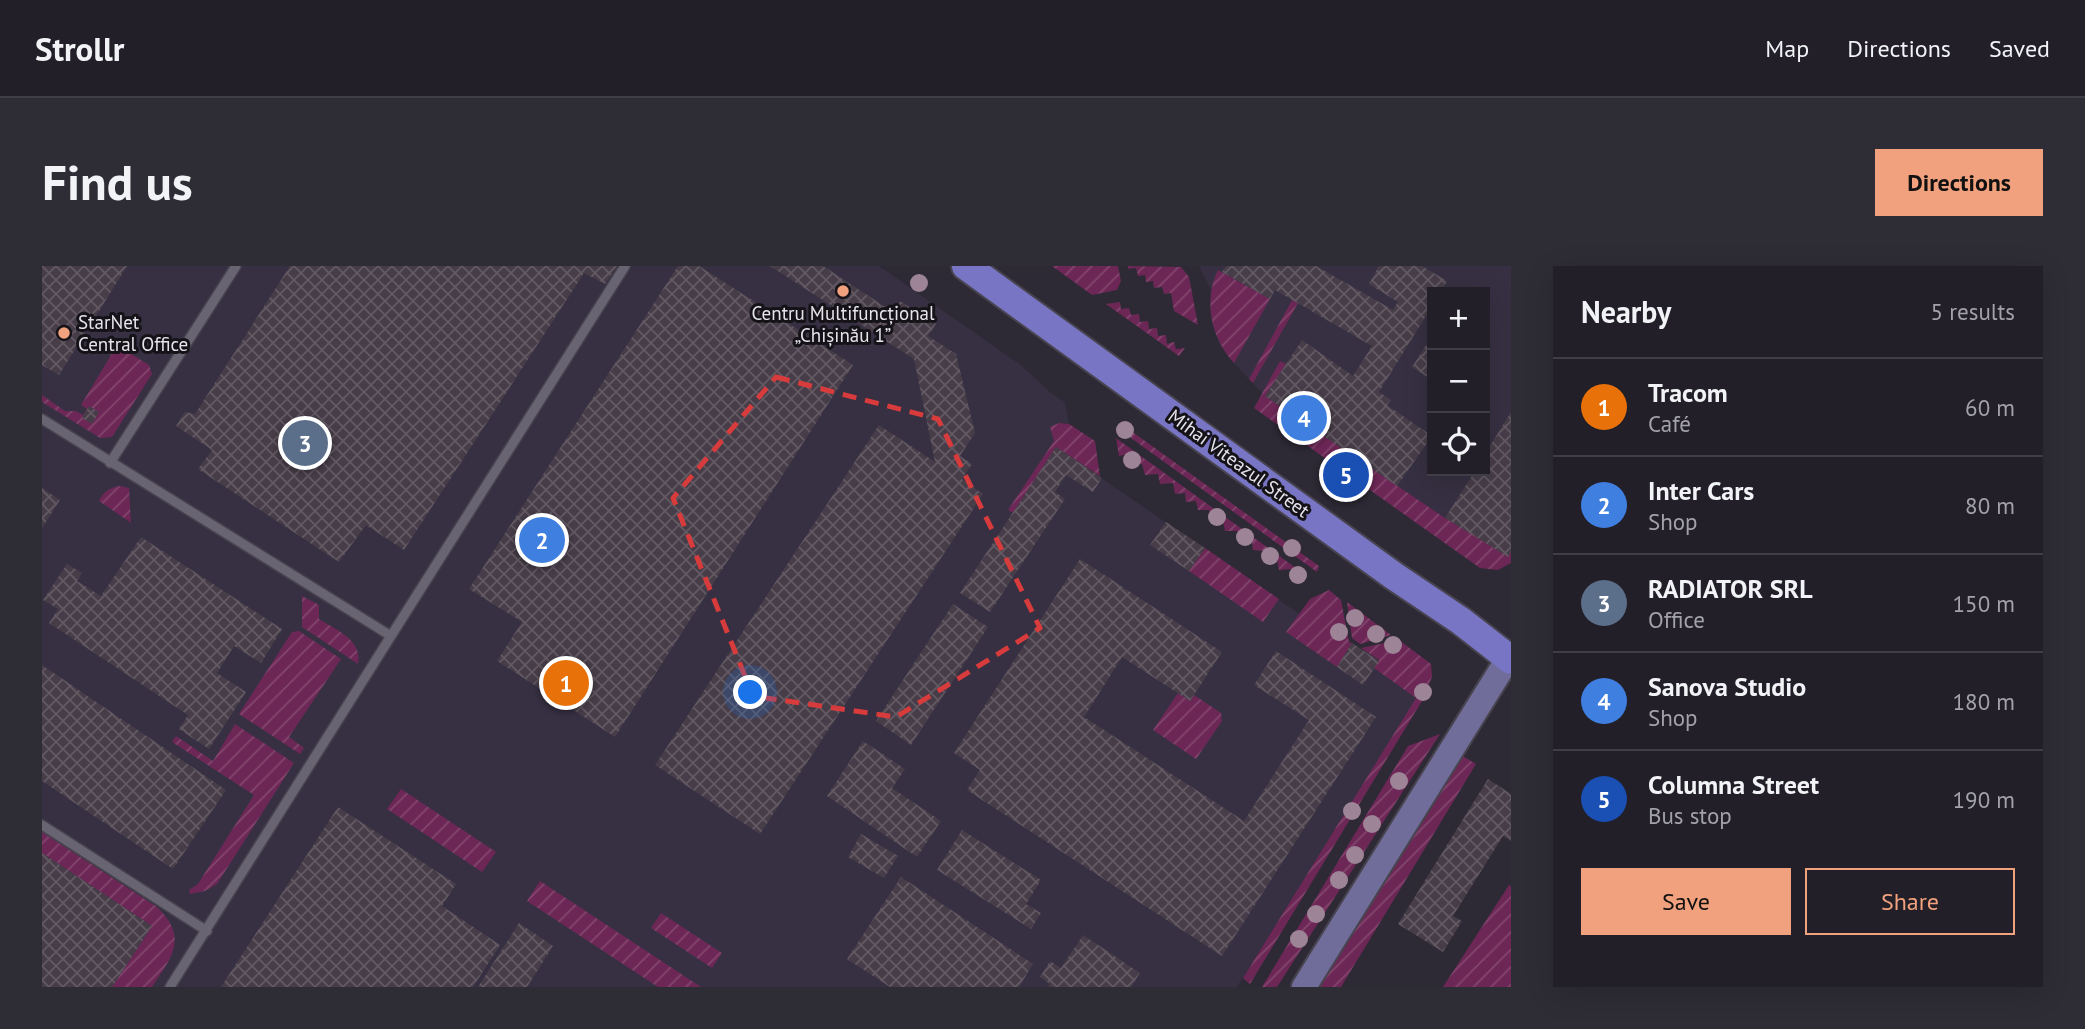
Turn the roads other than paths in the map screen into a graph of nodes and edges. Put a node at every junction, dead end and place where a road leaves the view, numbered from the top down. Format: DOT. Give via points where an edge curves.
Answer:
graph roads {
  1 [pos="236,266"];
  2 [pos="625,266"];
  3 [pos="966,266"];
  4 [pos="42,419"];
  5 [pos="110,463"];
  6 [pos="391,636"];
  7 [pos="1510,658"];
  8 [pos="42,825"];
  9 [pos="207,931"];
  10 [pos="170,987"];
  11 [pos="1304,987"];
  1 -- 5 [label="lane"];
  2 -- 6 [label="lane"];
  3 -- 7 [label="main road, Mihai Viteazul Street"];
  4 -- 5 [label="lane"];
  5 -- 6 [label="lane"];
  6 -- 9 [label="lane"];
  7 -- 11 [label="main road"];
  8 -- 9 [label="lane"];
  9 -- 10 [label="lane"];
}
